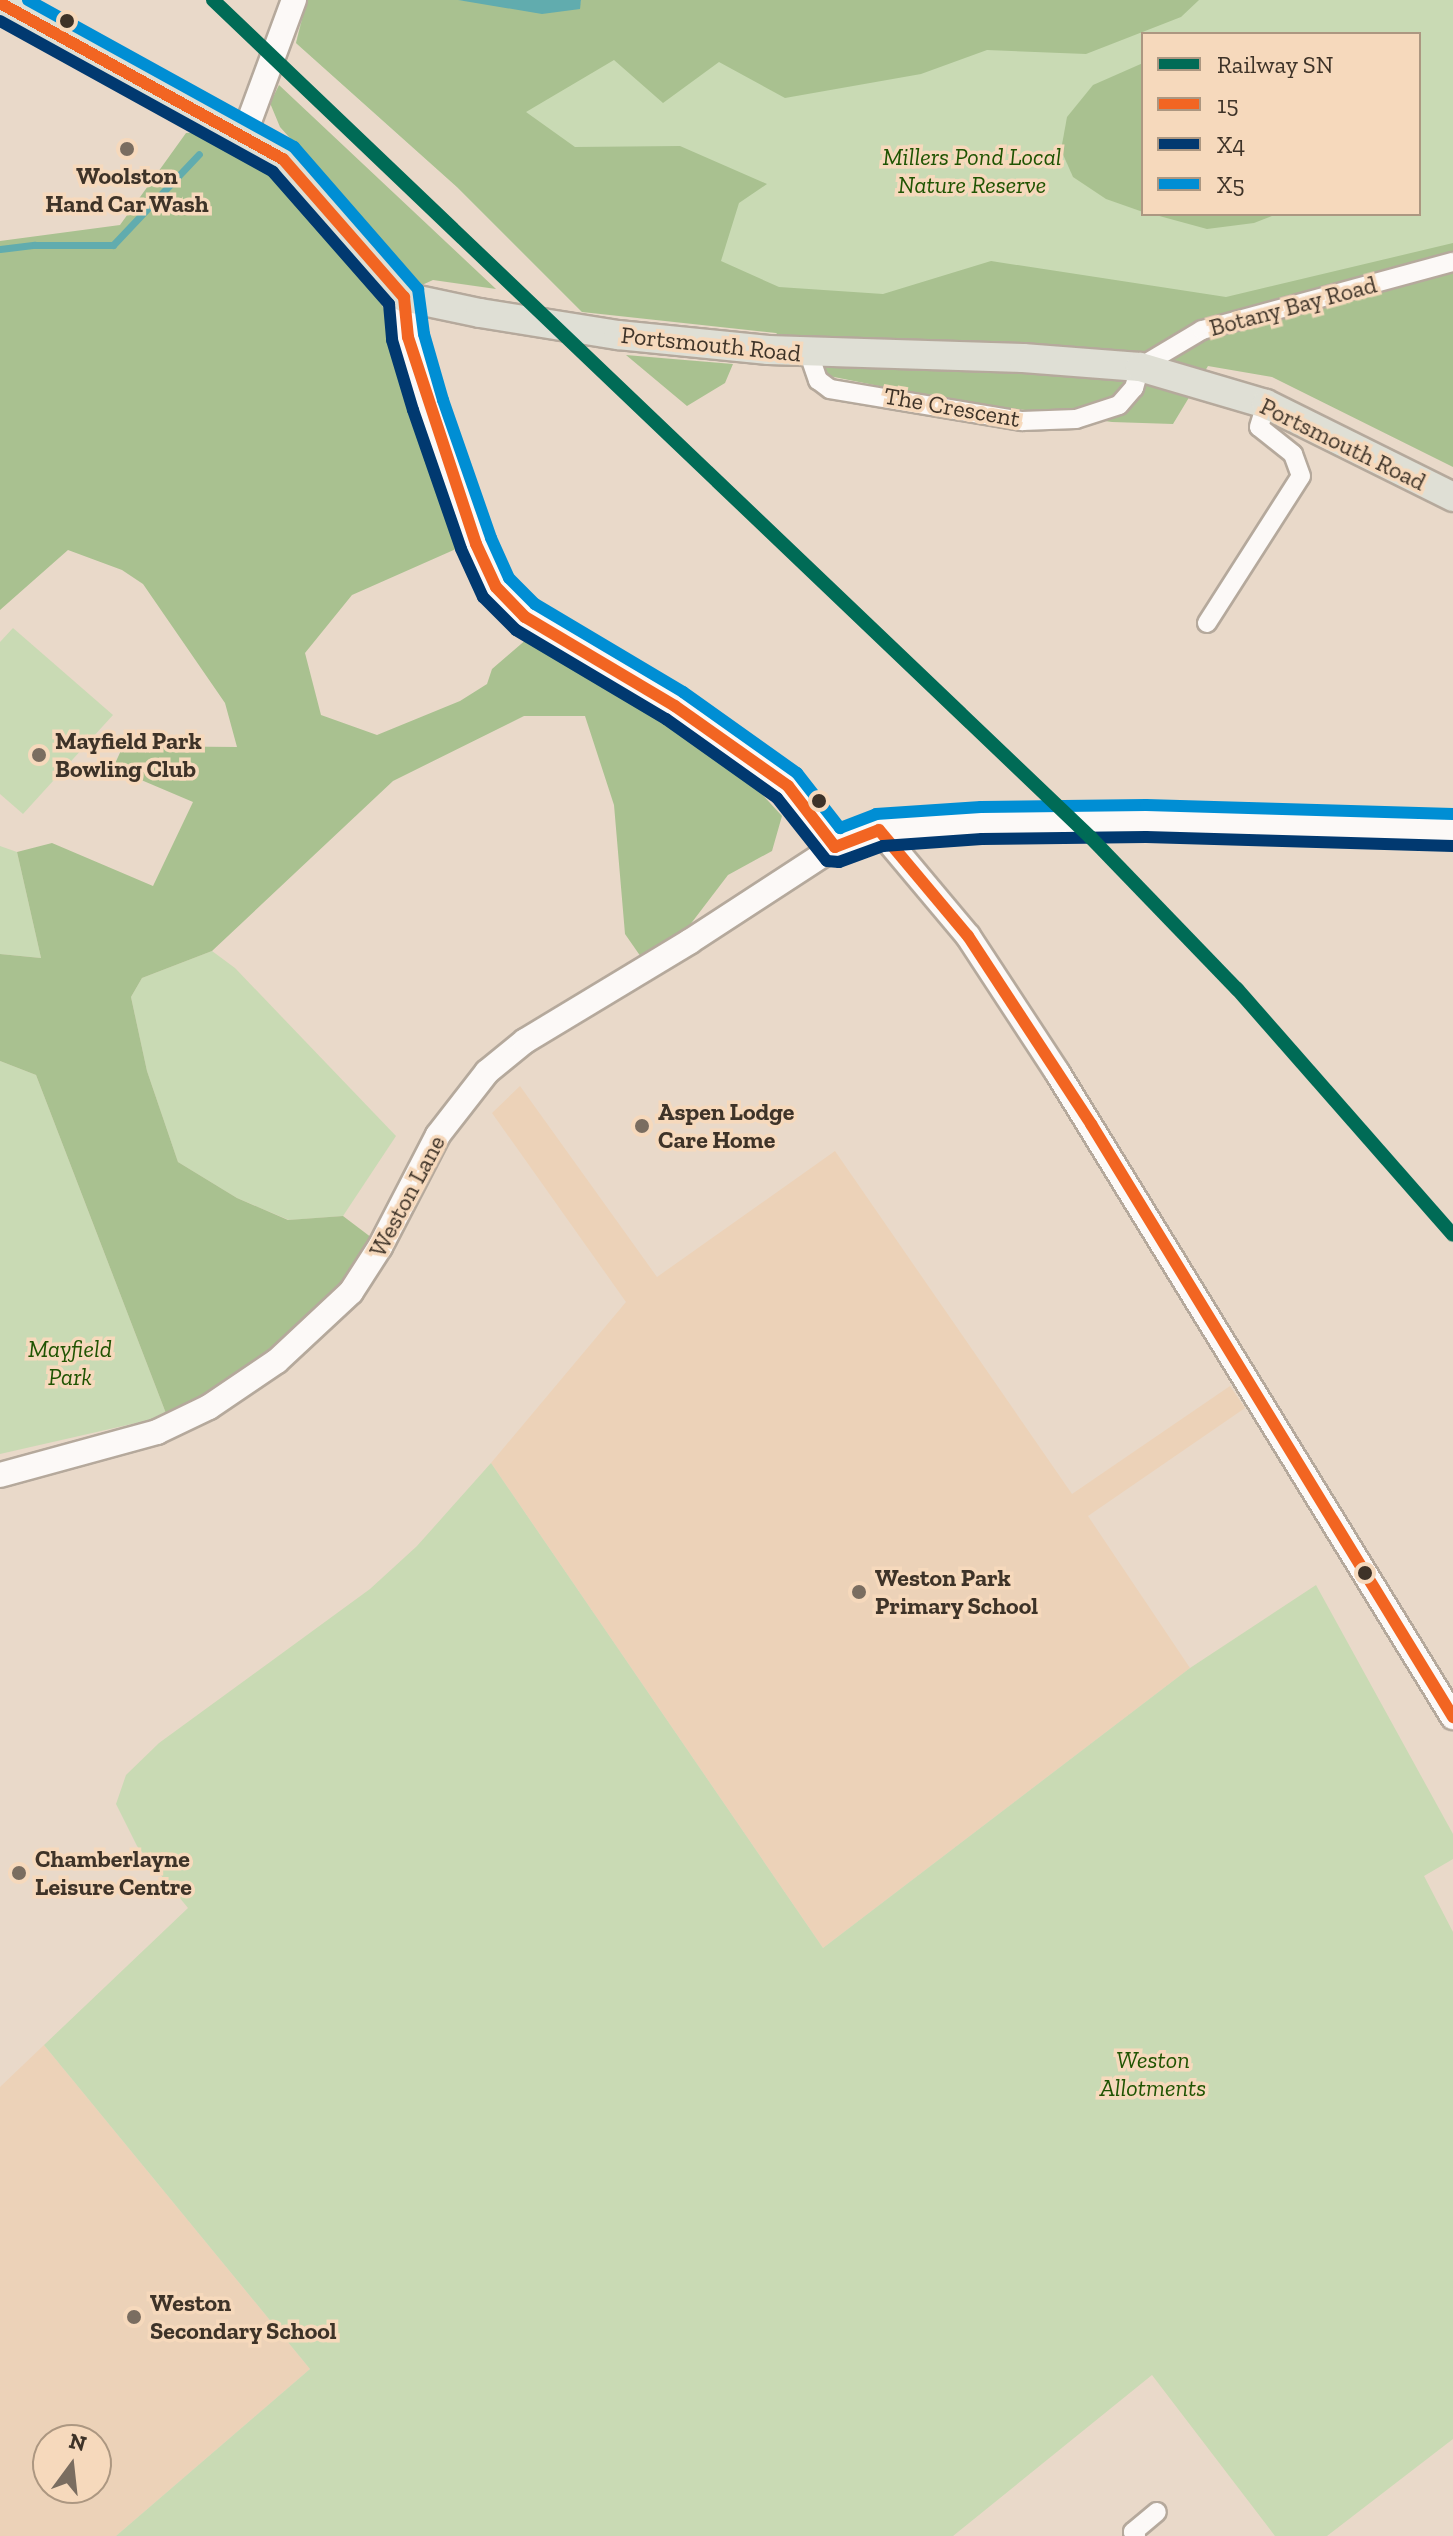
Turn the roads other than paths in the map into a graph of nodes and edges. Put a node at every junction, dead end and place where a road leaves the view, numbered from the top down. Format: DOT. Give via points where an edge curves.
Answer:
graph roads {
  1 [pos="294,0"];
  2 [pos="0,3"];
  3 [pos="244,135"];
  4 [pos="1453,262"];
  5 [pos="404,297"];
  6 [pos="809,354"];
  7 [pos="1140,367"];
  8 [pos="1266,404"];
  9 [pos="1453,497"];
  10 [pos="1207,623"];
  11 [pos="879,830"];
  12 [pos="1453,830"];
  13 [pos="835,847"];
  14 [pos="0,1475"];
  15 [pos="1453,1717"];
  16 [pos="1157,2512"];
  17 [pos="1132,2535"];
  1 -- 3 [label="street"];
  2 -- 3 [label="main road"];
  3 -- 5 [label="main road" via="283,159"];
  4 -- 7 [label="street, Botany Bay Road" via="1202,330"];
  5 -- 6 [label="main road, Portsmouth Road" via="618,335"];
  5 -- 13 [label="street" via="408,337 428,405 496,587 525,617 675,706 788,786"];
  6 -- 7 [label="main road, Portsmouth Road" via="1023,358"];
  6 -- 7 [label="street, The Crescent" via="818,380 830,389 1022,421 1076,419 1119,405 1134,388"];
  7 -- 8 [label="main road, Portsmouth Road"];
  8 -- 9 [label="main road, Portsmouth Road"];
  8 -- 10 [label="street" via="1259,427 1293,454 1301,476"];
  11 -- 12 [label="street, Weston Lane" via="1146,821"];
  11 -- 13 [label="street, Weston Lane"];
  11 -- 15 [label="street" via="968,936 1032,1033"];
  13 -- 14 [label="street, Weston Lane" via="525,1041 487,1072 438,1135 359,1282 277,1361 209,1407 157,1432"];
  16 -- 17 [label="street"];
}
